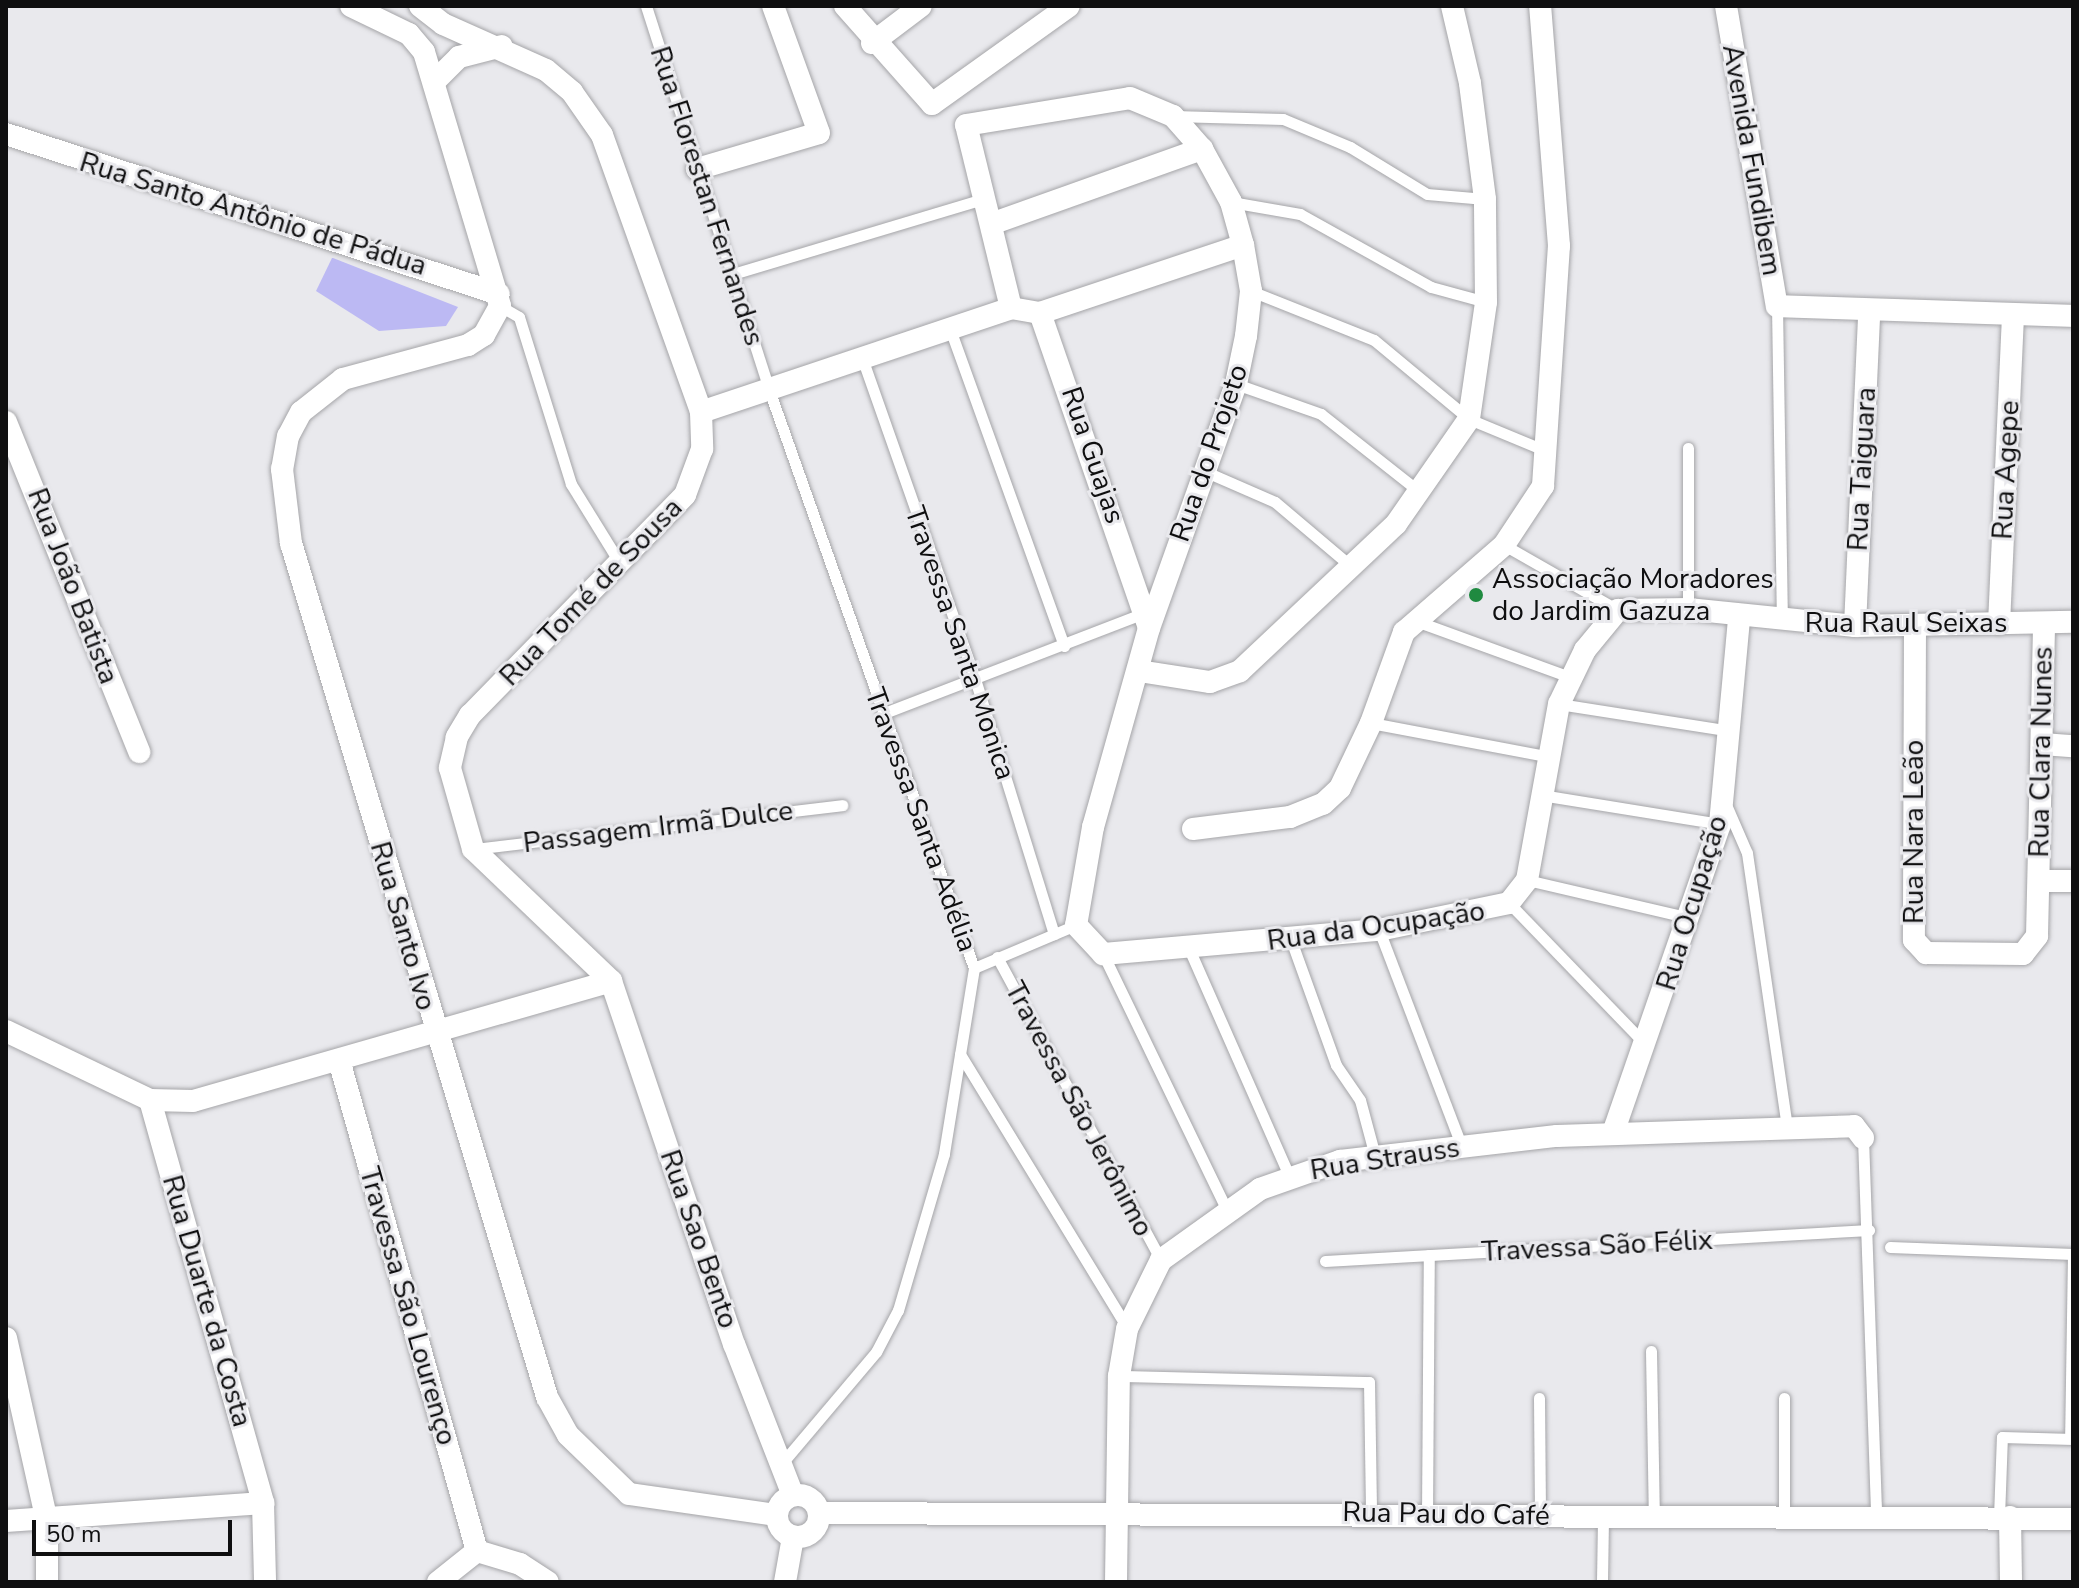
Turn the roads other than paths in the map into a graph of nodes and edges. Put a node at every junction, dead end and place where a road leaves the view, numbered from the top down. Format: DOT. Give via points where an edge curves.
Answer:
graph roads {
  1 [pos="420,6"];
  2 [pos="646,6"];
  3 [pos="773,6"];
  4 [pos="845,6"];
  5 [pos="921,6"];
  6 [pos="1069,6"];
  7 [pos="1452,6"];
  8 [pos="1540,6"];
  9 [pos="1726,6"];
  10 [pos="356,7"];
  11 [pos="872,43"];
  12 [pos="504,46"];
  13 [pos="435,81"];
  14 [pos="1173,116"];
  15 [pos="6,134"];
  16 [pos="1202,149"];
  17 [pos="697,169"];
  18 [pos="988,198"];
  19 [pos="1485,199"];
  20 [pos="1231,202"];
  21 [pos="994,223"];
  22 [pos="1243,245"];
  23 [pos="733,274"];
  24 [pos="1251,291"];
  25 [pos="500,300"];
  26 [pos="1486,302"];
  27 [pos="1777,306"];
  28 [pos="1011,308"];
  29 [pos="1040,313"];
  30 [pos="1869,313"];
  31 [pos="2013,316"];
  32 [pos="2073,316"];
  33 [pos="950,329"];
  34 [pos="861,354"];
  35 [pos="1236,384"];
  36 [pos="768,387"];
  37 [pos="701,412"];
  38 [pos="1469,419"];
  39 [pos="6,422"];
  40 [pos="1688,448"];
  41 [pos="1544,450"];
  42 [pos="1203,470"];
  43 [pos="1421,493"];
  44 [pos="1504,545"];
  45 [pos="621,566"];
  46 [pos="1353,568"];
  47 [pos="1688,609"];
  48 [pos="1618,610"];
  49 [pos="1739,618"];
  50 [pos="1148,620"];
  51 [pos="1413,620"];
  52 [pos="1782,621"];
  53 [pos="2073,622"];
  54 [pos="2044,623"];
  55 [pos="1999,624"];
  56 [pos="1915,625"];
  57 [pos="1855,626"];
  58 [pos="1064,646"];
  59 [pos="1139,671"];
  60 [pos="1570,677"];
  61 [pos="975,679"];
  62 [pos="1559,704"];
  63 [pos="882,714"];
  64 [pos="1371,723"];
  65 [pos="1732,731"];
  66 [pos="2042,744"];
  67 [pos="2073,746"];
  68 [pos="139,752"];
  69 [pos="1545,756"];
  70 [pos="1540,795"];
  71 [pos="1724,798"];
  72 [pos="842,805"];
  73 [pos="1720,824"];
  74 [pos="1193,829"];
  75 [pos="473,849"];
  76 [pos="1527,880"];
  77 [pos="2039,881"];
  78 [pos="2073,881"];
  79 [pos="1509,903"];
  80 [pos="1692,919"];
  81 [pos="1076,925"];
  82 [pos="1379,930"];
  83 [pos="1054,934"];
  84 [pos="1291,940"];
  85 [pos="1190,951"];
  86 [pos="1103,954"];
  87 [pos="997,957"];
  88 [pos="974,968"];
  89 [pos="611,981"];
  90 [pos="433,1031"];
  91 [pos="12,1038"];
  92 [pos="1645,1044"];
  93 [pos="960,1054"];
  94 [pos="339,1060"];
  95 [pos="150,1100"];
  96 [pos="1787,1127"];
  97 [pos="1613,1133"];
  98 [pos="1863,1138"];
  99 [pos="1462,1147"];
  100 [pos="1375,1156"];
  101 [pos="1289,1175"];
  102 [pos="1227,1210"];
  103 [pos="1869,1230"];
  104 [pos="1890,1247"];
  105 [pos="1429,1255"];
  106 [pos="1161,1260"];
  107 [pos="1325,1261"];
  108 [pos="1127,1329"];
  109 [pos="6,1338"];
  110 [pos="1651,1351"];
  111 [pos="1119,1376"];
  112 [pos="1539,1398"];
  113 [pos="1784,1398"];
  114 [pos="2072,1438"];
  115 [pos="784,1461"];
  116 [pos="793,1495"];
  117 [pos="263,1503"];
  118 [pos="1118,1509"];
  119 [pos="819,1513"];
  120 [pos="1371,1513"];
  121 [pos="1784,1514"];
  122 [pos="1876,1514"];
  123 [pos="777,1515"];
  124 [pos="1427,1515"];
  125 [pos="1540,1516"];
  126 [pos="1603,1516"];
  127 [pos="1654,1516"];
  128 [pos="2004,1517"];
  129 [pos="2073,1519"];
  130 [pos="6,1521"];
  131 [pos="47,1521"];
  132 [pos="793,1537"];
  133 [pos="477,1551"];
  134 [pos="47,1582"];
  135 [pos="265,1582"];
  136 [pos="438,1582"];
  137 [pos="548,1582"];
  138 [pos="785,1582"];
  139 [pos="1116,1582"];
  140 [pos="1602,1582"];
  141 [pos="2011,1582"];
  1 -- 12 [label="street, Rua Tomé de Sousa" via="443,24"];
  2 -- 17 [label="lane, Rua Florestan Fernandes"];
  3 -- 17 [label="street" via="819,133"];
  4 -- 11 [label="street"];
  5 -- 11 [label="street"];
  6 -- 11 [label="street" via="932,104"];
  7 -- 19 [label="street" via="1470,83"];
  8 -- 41 [label="street" via="1559,246"];
  9 -- 27 [label="street, Avenida Fundibem"];
  10 -- 13 [label="street" via="409,34"];
  12 -- 13 [label="street" via="459,57"];
  12 -- 37 [label="street, Rua Tomé de Sousa" via="572,92 602,135"];
  13 -- 25 [label="street"];
  14 -- 16 [label="street, Rua do Projeto"];
  14 -- 18 [label="street, Rua do Projeto" via="1130,98 1098,99 966,125"];
  14 -- 19 [label="lane" via="1283,119 1350,147 1427,194"];
  15 -- 25 [label="street, Rua Santo Antônio de Pádua"];
  16 -- 20 [label="street, Rua do Projeto"];
  16 -- 21 [label="street"];
  17 -- 23 [label="lane, Rua Florestan Fernandes"];
  18 -- 21 [label="street, Rua do Projeto"];
  18 -- 23 [label="lane"];
  19 -- 26 [label="street"];
  20 -- 22 [label="street, Rua do Projeto"];
  20 -- 26 [label="lane" via="1300,214 1431,287"];
  21 -- 28 [label="street, Rua do Projeto"];
  22 -- 24 [label="street, Rua do Projeto"];
  22 -- 29 [label="street" via="1118,282"];
  23 -- 36 [label="lane, Rua Florestan Fernandes"];
  24 -- 35 [label="street, Rua do Projeto"];
  24 -- 38 [label="lane" via="1374,340"];
  25 -- 45 [label="lane" via="519,317 571,484"];
  25 -- 90 [label="street, Rua Santo Ivo" via="484,335 468,345 365,372 322,393 288,436 282,469 291,543"];
  26 -- 38 [label="street"];
  27 -- 30 [label="street, Avenida Fundibem"];
  27 -- 52 [label="lane"];
  28 -- 29 [label="street"];
  28 -- 33 [label="street"];
  29 -- 50 [label="street, Rua Guajas"];
  30 -- 31 [label="street, Avenida Fundibem"];
  30 -- 57 [label="street, Rua Taiguara"];
  31 -- 32 [label="street, Avenida Fundibem"];
  31 -- 55 [label="street, Rua Agepe"];
  33 -- 34 [label="street"];
  33 -- 58 [label="lane"];
  34 -- 36 [label="street"];
  34 -- 61 [label="lane, Travessa Santa Monica"];
  35 -- 42 [label="street, Rua do Projeto"];
  35 -- 43 [label="lane" via="1321,414"];
  36 -- 37 [label="street"];
  36 -- 63 [label="lane, Travessa Santa Adélia"];
  37 -- 45 [label="street, Rua Tomé de Sousa" via="702,449 685,495"];
  38 -- 41 [label="lane"];
  38 -- 43 [label="street"];
  39 -- 68 [label="street, Rua João Batista"];
  40 -- 47 [label="lane"];
  41 -- 44 [label="street" via="1539,495"];
  42 -- 46 [label="lane" via="1275,502"];
  42 -- 50 [label="street, Rua do Projeto"];
  43 -- 46 [label="street"];
  44 -- 48 [label="lane"];
  44 -- 51 [label="street"];
  45 -- 75 [label="street, Rua Tomé de Sousa" via="470,715 457,737 450,768"];
  46 -- 59 [label="street" via="1225,680"];
  47 -- 48 [label="street"];
  47 -- 49 [label="street"];
  48 -- 60 [label="street, Rua da Ocupação"];
  49 -- 52 [label="street, Rua Raul Seixas"];
  49 -- 65 [label="street, Rua Ocupação"];
  50 -- 58 [label="lane"];
  50 -- 59 [label="street, Rua do Projeto"];
  51 -- 60 [label="lane"];
  51 -- 64 [label="street"];
  52 -- 57 [label="street, Rua Raul Seixas"];
  53 -- 54 [label="street, Rua Raul Seixas"];
  54 -- 55 [label="street, Rua Raul Seixas"];
  54 -- 66 [label="street, Rua Clara Nunes"];
  55 -- 56 [label="street, Rua Raul Seixas"];
  56 -- 57 [label="street, Rua Raul Seixas"];
  56 -- 77 [label="street, Rua Nara Leão" via="1916,947 1926,953 2030,950 2037,936"];
  58 -- 61 [label="lane"];
  59 -- 81 [label="street" via="1093,827"];
  60 -- 62 [label="street, Rua da Ocupação"];
  61 -- 63 [label="lane"];
  61 -- 83 [label="lane, Travessa Santa Monica"];
  62 -- 65 [label="lane"];
  62 -- 69 [label="street, Rua da Ocupação"];
  63 -- 88 [label="lane, Travessa Santa Adélia"];
  64 -- 69 [label="lane"];
  64 -- 74 [label="street" via="1340,788 1323,804 1290,817"];
  65 -- 71 [label="street, Rua Ocupação"];
  66 -- 67 [label="street"];
  66 -- 77 [label="street, Rua Clara Nunes"];
  69 -- 70 [label="street, Rua da Ocupação"];
  70 -- 73 [label="lane"];
  70 -- 76 [label="street, Rua da Ocupação"];
  71 -- 73 [label="street, Rua Ocupação"];
  71 -- 96 [label="lane" via="1747,853"];
  72 -- 75 [label="lane, Passagem Irmã Dulce"];
  73 -- 80 [label="street, Rua Ocupação"];
  75 -- 89 [label="street"];
  76 -- 79 [label="street, Rua da Ocupação"];
  76 -- 80 [label="lane"];
  77 -- 78 [label="street"];
  79 -- 82 [label="street, Rua da Ocupação"];
  79 -- 92 [label="lane"];
  80 -- 92 [label="street, Rua Ocupação"];
  81 -- 83 [label="lane"];
  81 -- 86 [label="street"];
  82 -- 84 [label="street, Rua da Ocupação"];
  82 -- 99 [label="lane"];
  83 -- 87 [label="lane"];
  84 -- 85 [label="street, Rua da Ocupação"];
  84 -- 100 [label="lane" via="1336,1065 1360,1100"];
  85 -- 86 [label="street, Rua da Ocupação"];
  85 -- 101 [label="lane"];
  86 -- 102 [label="lane"];
  87 -- 88 [label="lane"];
  87 -- 106 [label="lane, Travessa São Jerônimo"];
  88 -- 93 [label="lane, Travessa Santa Adélia"];
  89 -- 90 [label="street"];
  89 -- 115 [label="street, Rua Sao Bento" via="734,1344"];
  90 -- 94 [label="street"];
  90 -- 123 [label="street, Rua Santo Ivo" via="547,1397 568,1435 629,1494"];
  91 -- 95 [label="street"];
  92 -- 97 [label="street, Rua Ocupação"];
  93 -- 108 [label="lane"];
  93 -- 115 [label="lane, Travessa Santa Adélia" via="944,1154 898,1310 876,1352"];
  94 -- 95 [label="street" via="193,1101"];
  94 -- 133 [label="street, Travessa São Lourenço"];
  95 -- 117 [label="street, Rua Duarte da Costa"];
  96 -- 97 [label="street, Rua Strauss"];
  96 -- 98 [label="street, Rua Strauss" via="1854,1126"];
  97 -- 99 [label="street, Rua Strauss"];
  98 -- 103 [label="lane"];
  99 -- 100 [label="street, Rua Strauss"];
  100 -- 101 [label="street, Rua Strauss"];
  101 -- 102 [label="street, Rua Strauss"];
  102 -- 106 [label="street, Rua Strauss"];
  103 -- 105 [label="lane, Travessa São Félix"];
  103 -- 122 [label="lane"];
  104 -- 114 [label="lane" via="2073,1254"];
  105 -- 107 [label="lane, Travessa São Félix"];
  105 -- 124 [label="lane"];
  106 -- 108 [label="street, Rua Strauss"];
  108 -- 111 [label="street, Rua Strauss"];
  109 -- 131 [label="street"];
  110 -- 127 [label="lane"];
  111 -- 118 [label="street, Rua Strauss"];
  111 -- 120 [label="lane" via="1369,1382"];
  112 -- 125 [label="lane"];
  113 -- 121 [label="lane"];
  114 -- 128 [label="lane" via="2002,1437"];
  115 -- 116 [label="street, Rua Sao Bento"];
  116 -- 119 [label="street" via="813,1500"];
  116 -- 123 [label="street" via="781,1502"];
  117 -- 131 [label="street"];
  117 -- 135 [label="street, Rua Duarte da Costa"];
  118 -- 119 [label="street, Rua Pau do Café"];
  118 -- 120 [label="street, Rua Pau do Café"];
  118 -- 139 [label="street, Rua Strauss"];
  119 -- 132 [label="street" via="812,1532"];
  120 -- 124 [label="street, Rua Pau do Café"];
  121 -- 122 [label="street, Rua Pau do Café"];
  121 -- 127 [label="street, Rua Pau do Café"];
  122 -- 128 [label="street, Rua Pau do Café"];
  123 -- 132 [label="street"];
  124 -- 125 [label="street, Rua Pau do Café"];
  125 -- 126 [label="street, Rua Pau do Café"];
  126 -- 127 [label="street, Rua Pau do Café"];
  126 -- 140 [label="lane"];
  128 -- 129 [label="street, Rua Pau do Café"];
  128 -- 141 [label="street"];
  130 -- 131 [label="street"];
  131 -- 134 [label="street"];
  132 -- 138 [label="street"];
  133 -- 136 [label="street"];
  133 -- 137 [label="street" via="520,1564"];
}
